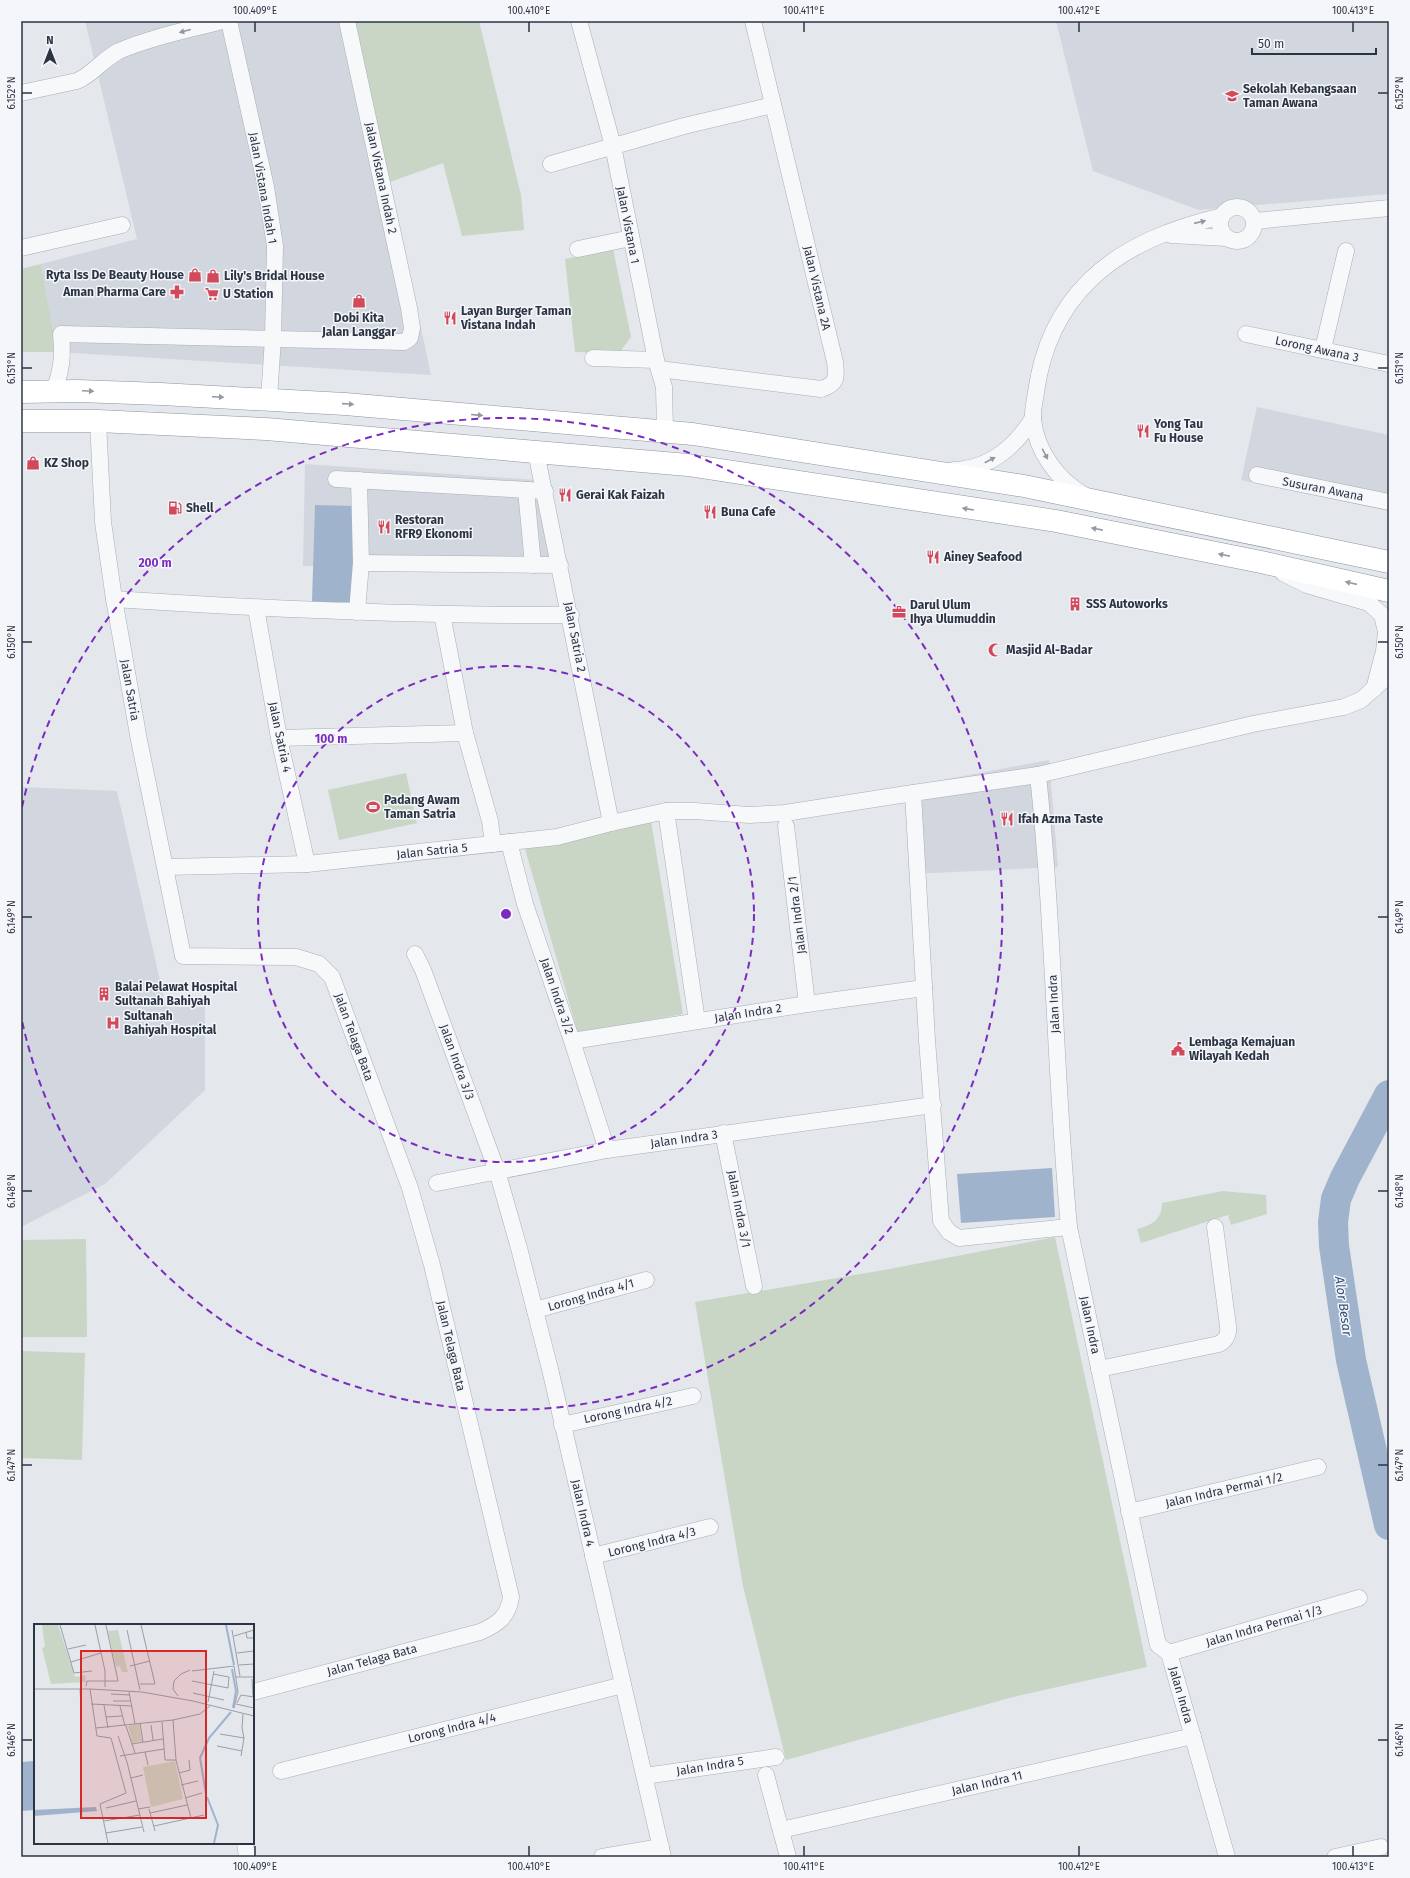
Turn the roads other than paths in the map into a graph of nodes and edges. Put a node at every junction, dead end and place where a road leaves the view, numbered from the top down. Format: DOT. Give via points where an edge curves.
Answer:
graph roads {
  1 [pos="222,21"];
  2 [pos="228,21"];
  3 [pos="347,21"];
  4 [pos="579,21"];
  5 [pos="753,21"];
  6 [pos="21,93"];
  7 [pos="773,105"];
  8 [pos="613,146"];
  9 [pos="551,164"];
  10 [pos="1389,208"];
  11 [pos="1222,216"];
  12 [pos="1255,221"];
  13 [pos="122,225"];
  14 [pos="630,238"];
  15 [pos="1153,238"];
  16 [pos="1227,238"];
  17 [pos="21,248"];
  18 [pos="578,249"];
  19 [pos="1346,251"];
  20 [pos="1246,334"];
  21 [pos="274,338"];
  22 [pos="1323,349"];
  23 [pos="593,358"];
  24 [pos="1389,364"];
  25 [pos="658,365"];
  26 [pos="21,392"];
  27 [pos="53,392"];
  28 [pos="269,399"];
  29 [pos="1033,418"];
  30 [pos="21,421"];
  31 [pos="98,421"];
  32 [pos="665,431"];
  33 [pos="536,452"];
  34 [pos="925,470"];
  35 [pos="1257,475"];
  36 [pos="336,479"];
  37 [pos="359,480"];
  38 [pos="526,490"];
  39 [pos="545,491"];
  40 [pos="1092,500"];
  41 [pos="1389,502"];
  42 [pos="1261,562"];
  43 [pos="1389,562"];
  44 [pos="360,563"];
  45 [pos="533,565"];
  46 [pos="560,565"];
  47 [pos="1389,591"];
  48 [pos="114,599"];
  49 [pos="256,608"];
  50 [pos="357,612"];
  51 [pos="442,614"];
  52 [pos="571,615"];
  53 [pos="1389,675"];
  54 [pos="1374,690"];
  55 [pos="465,733"];
  56 [pos="279,738"];
  57 [pos="1038,776"];
  58 [pos="913,792"];
  59 [pos="666,811"];
  60 [pos="611,823"];
  61 [pos="786,826"];
  62 [pos="509,842"];
  63 [pos="493,844"];
  64 [pos="307,864"];
  65 [pos="166,867"];
  66 [pos="415,954"];
  67 [pos="183,956"];
  68 [pos="924,988"];
  69 [pos="807,1004"];
  70 [pos="697,1021"];
  71 [pos="572,1041"];
  72 [pos="933,1105"];
  73 [pos="723,1133"];
  74 [pos="607,1150"];
  75 [pos="497,1171"];
  76 [pos="437,1183"];
  77 [pos="1215,1227"];
  78 [pos="1069,1228"];
  79 [pos="646,1280"];
  80 [pos="754,1286"];
  81 [pos="536,1310"];
  82 [pos="1099,1369"];
  83 [pos="693,1396"];
  84 [pos="562,1425"];
  85 [pos="1318,1467"];
  86 [pos="1129,1512"];
  87 [pos="710,1527"];
  88 [pos="594,1556"];
  89 [pos="1359,1598"];
  90 [pos="1169,1653"];
  91 [pos="623,1685"];
  92 [pos="254,1692"];
  93 [pos="1193,1736"];
  94 [pos="776,1757"];
  95 [pos="281,1771"];
  96 [pos="766,1775"];
  97 [pos="645,1776"];
  98 [pos="781,1830"];
  99 [pos="245,1844"];
  100 [pos="1382,1847"];
  101 [pos="662,1852"];
  102 [pos="247,1857"];
  103 [pos="602,1857"];
  104 [pos="788,1857"];
  105 [pos="1227,1857"];
  106 [pos="1335,1857"];
  1 -- 6 [label="street, one-way" via="144,42 118,52 76,81"];
  2 -- 21 [label="street, Jalan Vistana Indah 1" via="275,246"];
  3 -- 21 [label="street, Jalan Vistana Indah 2" via="409,308 411,334 404,342"];
  4 -- 8 [label="street, Jalan Vistana 1"];
  5 -- 7 [label="street, Jalan Vistana 2A"];
  7 -- 8 [label="street"];
  7 -- 25 [label="street, Jalan Vistana 2A" via="835,362 834,383 821,389"];
  8 -- 9 [label="street"];
  8 -- 14 [label="street, Jalan Vistana 1"];
  10 -- 12 [label="street"];
  11 -- 12 [label="street" via="1230,208 1243,208 1253,215"];
  15 -- 11 [label="street, one-way" via="1188,224"];
  11 -- 16 [label="street" via="1220,228"];
  12 -- 16 [label="street" via="1253,233 1244,241 1238,242"];
  13 -- 17 [label="street"];
  14 -- 18 [label="street"];
  14 -- 25 [label="street, Jalan Vistana 1"];
  15 -- 16 [label="street" via="1188,235"];
  15 -- 29 [label="street" via="1125,253 1090,280 1064,310 1048,340 1039,367"];
  19 -- 22 [label="street"];
  20 -- 22 [label="street, Lorong Awana 3"];
  21 -- 27 [label="street" via="61,334 61,371"];
  21 -- 28 [label="street, Jalan Vistana Indah 1"];
  22 -- 24 [label="street, Lorong Awana 3"];
  23 -- 25 [label="street"];
  25 -- 32 [label="street, Jalan Vistana 1" via="664,387"];
  26 -- 27 [label="highway"];
  27 -- 28 [label="highway, one-way"];
  28 -- 32 [label="highway, one-way"];
  34 -- 29 [label="street, one-way" via="980,466 1016,441"];
  29 -- 40 [label="street, one-way" via="1039,443 1052,466 1070,486"];
  30 -- 31 [label="highway"];
  31 -- 33 [label="highway" via="266,429"];
  31 -- 48 [label="street, Jalan Satria" via="103,522"];
  32 -- 34 [label="highway"];
  33 -- 39 [label="street, Jalan Satria 2"];
  42 -- 33 [label="highway, one-way" via="1056,521 699,466"];
  34 -- 40 [label="highway"];
  35 -- 41 [label="street, Susuran Awana"];
  36 -- 37 [label="street"];
  37 -- 38 [label="street"];
  37 -- 44 [label="street"];
  38 -- 39 [label="street"];
  38 -- 45 [label="street"];
  39 -- 46 [label="street, Jalan Satria 2"];
  40 -- 43 [label="highway"];
  47 -- 42 [label="highway, one-way"];
  42 -- 54 [label="street" via="1307,585 1369,603 1382,615 1386,632 1385,645"];
  44 -- 45 [label="street"];
  44 -- 50 [label="street"];
  45 -- 46 [label="street"];
  46 -- 52 [label="street, Jalan Satria 2"];
  48 -- 49 [label="street"];
  48 -- 65 [label="street, Jalan Satria" via="139,740"];
  49 -- 50 [label="street"];
  49 -- 56 [label="street, Jalan Satria 4"];
  50 -- 51 [label="street"];
  51 -- 52 [label="street"];
  51 -- 55 [label="street"];
  52 -- 60 [label="street, Jalan Satria 2"];
  53 -- 54 [label="street, Jalan Satria 5"];
  54 -- 57 [label="street, Jalan Satria 5" via="1361,700 1344,707 1254,724"];
  55 -- 56 [label="street"];
  55 -- 63 [label="street" via="490,821"];
  56 -- 64 [label="street, Jalan Satria 4"];
  57 -- 58 [label="street, Jalan Satria 5"];
  57 -- 78 [label="street, Jalan Indra"];
  58 -- 59 [label="street, Jalan Satria 5" via="785,813 749,815"];
  58 -- 68 [label="street"];
  59 -- 60 [label="street, Jalan Satria 5"];
  59 -- 70 [label="street"];
  60 -- 62 [label="street, Jalan Satria 5" via="557,837"];
  61 -- 69 [label="street, Jalan Indra 2/1"];
  62 -- 63 [label="street, Jalan Satria 5"];
  62 -- 71 [label="street, Jalan Indra 3/2" via="525,904"];
  63 -- 64 [label="street, Jalan Satria 5"];
  64 -- 65 [label="street, Jalan Satria 5"];
  65 -- 67 [label="street, Jalan Satria"];
  66 -- 75 [label="street, Jalan Indra 3/3"];
  67 -- 92 [label="street, Jalan Telaga Bata" via="296,957 319,964 332,978 410,1188 419,1219 434,1272 511,1597 504,1617 495,1626 480,1632"];
  68 -- 69 [label="street, Jalan Indra 2"];
  68 -- 72 [label="street"];
  69 -- 70 [label="street, Jalan Indra 2"];
  70 -- 71 [label="street, Jalan Indra 2"];
  71 -- 74 [label="street, Jalan Indra 3/2"];
  72 -- 73 [label="street, Jalan Indra 3"];
  72 -- 78 [label="street" via="942,1221 949,1232 959,1238"];
  73 -- 74 [label="street, Jalan Indra 3"];
  73 -- 80 [label="street, Jalan Indra 3/1"];
  74 -- 75 [label="street, Jalan Indra 3"];
  75 -- 76 [label="street, Jalan Indra 3"];
  75 -- 81 [label="street, Jalan Indra 4"];
  77 -- 82 [label="street" via="1229,1332 1223,1341 1219,1344"];
  78 -- 82 [label="street, Jalan Indra"];
  79 -- 81 [label="street, Lorong Indra 4/1"];
  81 -- 84 [label="street, Jalan Indra 4"];
  82 -- 86 [label="street, Jalan Indra"];
  83 -- 84 [label="street, Lorong Indra 4/2"];
  84 -- 88 [label="street, Jalan Indra 4"];
  85 -- 86 [label="street, Jalan Indra Permai 1/2"];
  86 -- 90 [label="street, Jalan Indra" via="1158,1645"];
  87 -- 88 [label="street, Lorong Indra 4/3"];
  88 -- 91 [label="street, Jalan Indra 4"];
  89 -- 90 [label="street, Jalan Indra Permai 1/3"];
  90 -- 93 [label="street, Jalan Indra"];
  91 -- 95 [label="street, Lorong Indra 4/4"];
  91 -- 97 [label="street, Jalan Indra 4"];
  93 -- 98 [label="street, Jalan Indra 11"];
  93 -- 105 [label="street, Jalan Indra"];
  94 -- 97 [label="street, Jalan Indra 5"];
  96 -- 98 [label="street"];
  97 -- 101 [label="street, Jalan Indra 4"];
  98 -- 104 [label="street"];
  99 -- 102 [label="street"];
  100 -- 106 [label="street"];
  101 -- 103 [label="street"];
}
